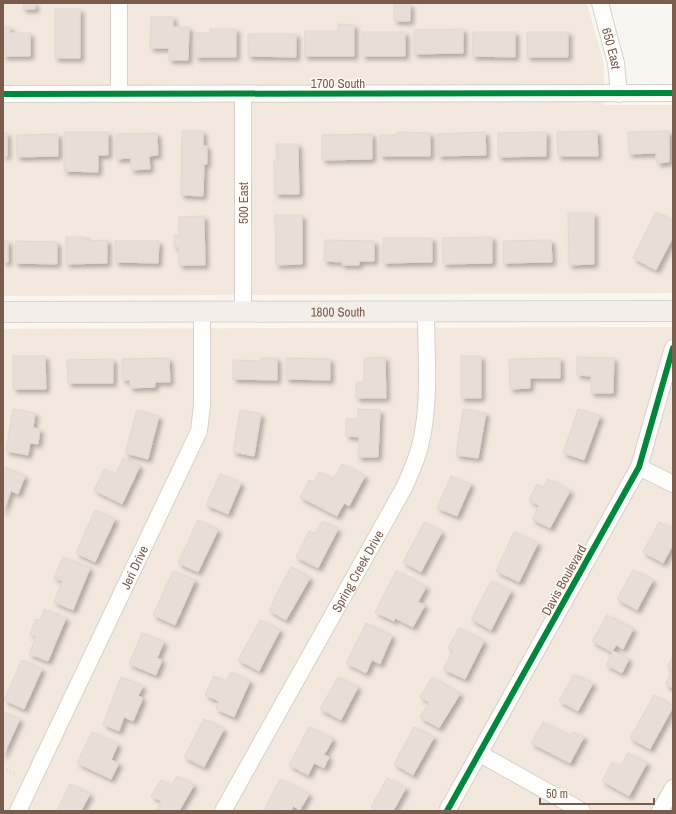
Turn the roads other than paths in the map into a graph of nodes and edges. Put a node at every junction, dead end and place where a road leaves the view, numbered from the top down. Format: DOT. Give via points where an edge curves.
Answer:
graph roads {
  1 [pos="119,3"];
  2 [pos="600,3"];
  3 [pos="673,93"];
  4 [pos="3,94"];
  5 [pos="119,94"];
  6 [pos="243,94"];
  7 [pos="619,94"];
  8 [pos="673,311"];
  9 [pos="3,312"];
  10 [pos="202,312"];
  11 [pos="243,312"];
  12 [pos="426,312"];
  13 [pos="673,348"];
  14 [pos="639,467"];
  15 [pos="673,484"];
  16 [pos="480,754"];
  17 [pos="673,788"];
  18 [pos="18,811"];
  19 [pos="223,811"];
  20 [pos="447,811"];
  21 [pos="582,811"];
  22 [pos="660,811"];
  1 -- 5 [label="street"];
  2 -- 7 [label="street, 650 East" via="616,64"];
  3 -- 7 [label="street, 1700 South"];
  4 -- 5 [label="street, 1700 South"];
  5 -- 6 [label="street, 1700 South"];
  6 -- 7 [label="street, 1700 South"];
  6 -- 11 [label="street, 500 East"];
  8 -- 12 [label="main road, 1800 South"];
  9 -- 10 [label="main road, 1800 South"];
  10 -- 11 [label="main road, 1800 South"];
  10 -- 18 [label="street, Jeri Drive" via="202,406 199,431"];
  11 -- 12 [label="main road, 1800 South"];
  12 -- 19 [label="street, Spring Creek Drive" via="424,426 414,466"];
  13 -- 14 [label="street, Davis Boulevard"];
  14 -- 15 [label="street"];
  14 -- 16 [label="street, Davis Boulevard"];
  16 -- 20 [label="street, Davis Boulevard"];
  16 -- 21 [label="street"];
  17 -- 22 [label="street"];
}
